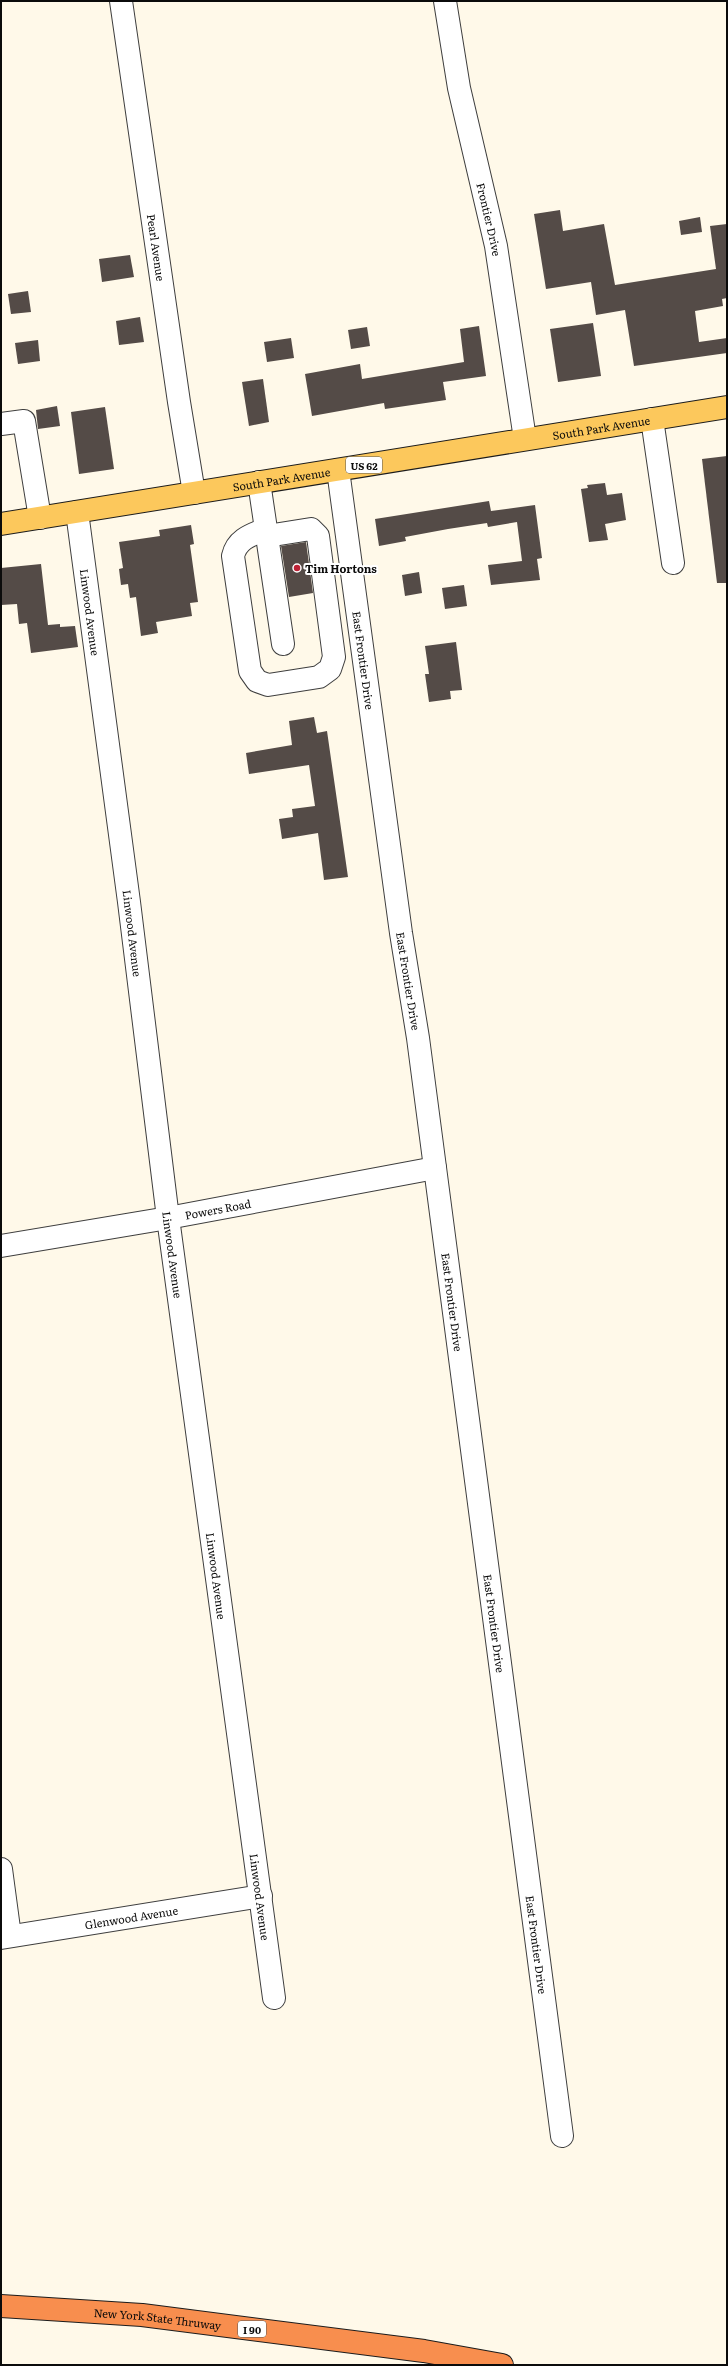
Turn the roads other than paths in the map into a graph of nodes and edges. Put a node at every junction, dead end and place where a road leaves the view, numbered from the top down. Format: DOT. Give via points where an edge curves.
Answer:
graph roads {
  1 [pos="121,1"];
  2 [pos="446,1"];
  3 [pos="727,407"];
  4 [pos="652,419"];
  5 [pos="1,424"];
  6 [pos="525,439"];
  7 [pos="338,470"];
  8 [pos="259,482"];
  9 [pos="194,493"];
  10 [pos="77,512"];
  11 [pos="40,518"];
  12 [pos="1,524"];
  13 [pos="266,532"];
  14 [pos="673,563"];
  15 [pos="283,644"];
  16 [pos="435,1168"];
  17 [pos="168,1218"];
  18 [pos="1,1246"];
  19 [pos="1,1869"];
  20 [pos="261,1896"];
  21 [pos="6,1937"];
  22 [pos="274,1998"];
  23 [pos="562,2136"];
  24 [pos="1,2306"];
  25 [pos="502,2365"];
  1 -- 9 [label="street, Pearl Avenue"];
  2 -- 6 [label="street, Frontier Drive" via="459,88 496,246"];
  3 -- 4 [label="main road, South Park Avenue / US 62"];
  4 -- 6 [label="main road, South Park Avenue / US 62"];
  4 -- 14 [label="street"];
  5 -- 11 [label="street" via="24,421"];
  6 -- 7 [label="main road, South Park Avenue / US 62"];
  7 -- 8 [label="main road, South Park Avenue / US 62"];
  7 -- 16 [label="street, East Frontier Drive"];
  8 -- 9 [label="main road, South Park Avenue / US 62"];
  8 -- 13 [label="street"];
  9 -- 10 [label="main road, South Park Avenue / US 62"];
  10 -- 11 [label="main road, South Park Avenue / US 62"];
  10 -- 17 [label="street, Linwood Avenue"];
  11 -- 12 [label="main road, South Park Avenue / US 62"];
  13 -- 13 [label="street" via="246,537 235,546 233,556 250,671 257,682 268,685 320,677 330,669 334,657 318,536 311,529"];
  13 -- 15 [label="street"];
  16 -- 17 [label="street, Powers Road"];
  16 -- 23 [label="street, East Frontier Drive"];
  17 -- 18 [label="street, Powers Road"];
  17 -- 20 [label="street, Linwood Avenue"];
  19 -- 21 [label="street"];
  20 -- 21 [label="street, Glenwood Avenue"];
  20 -- 22 [label="street, Linwood Avenue"];
  24 -- 25 [label="highway, New York State Thruway / I 90" via="142,2315 424,2351"];
}
